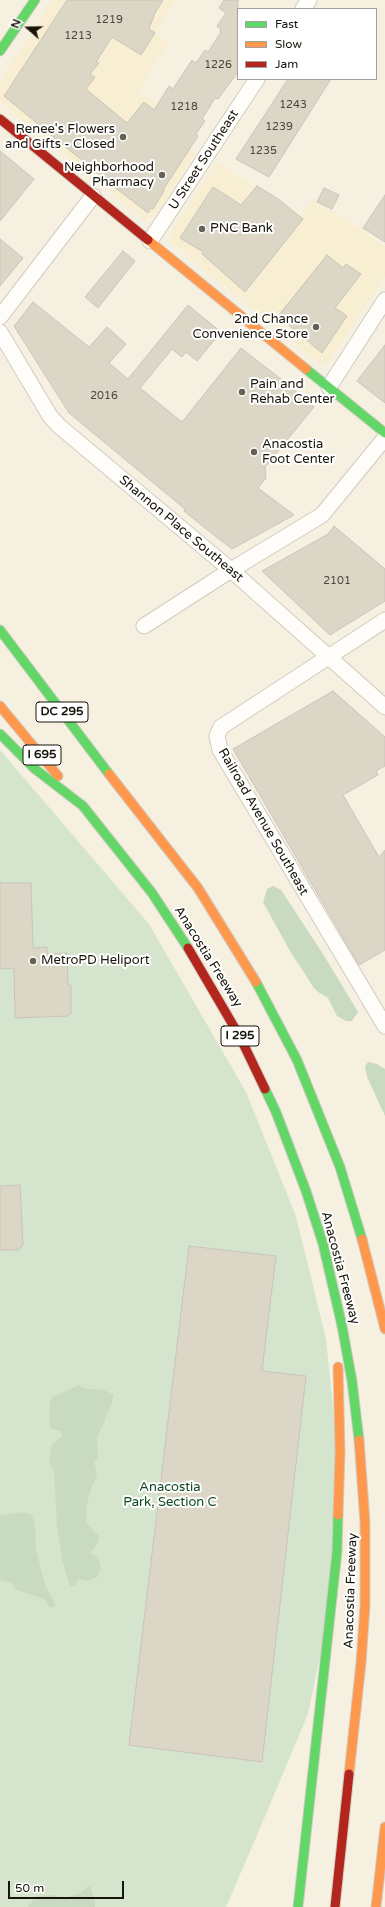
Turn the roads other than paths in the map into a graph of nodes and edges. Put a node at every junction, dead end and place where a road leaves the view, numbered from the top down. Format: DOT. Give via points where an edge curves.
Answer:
graph roads {
  1 [pos="35,0"];
  2 [pos="0,51"];
  3 [pos="256,80"];
  4 [pos="0,119"];
  5 [pos="93,196"];
  6 [pos="150,241"];
  7 [pos="385,300"];
  8 [pos="0,317"];
  9 [pos="0,332"];
  10 [pos="329,387"];
  11 [pos="385,433"];
  12 [pos="385,438"];
  13 [pos="232,570"];
  14 [pos="385,620"];
  15 [pos="144,626"];
  16 [pos="0,630"];
  17 [pos="329,656"];
  18 [pos="0,706"];
  19 [pos="385,707"];
  20 [pos="59,723"];
  21 [pos="0,734"];
  22 [pos="124,794"];
  23 [pos="83,806"];
  24 [pos="385,1026"];
  25 [pos="336,1298"];
  26 [pos="385,1329"];
  27 [pos="385,1827"];
  28 [pos="298,1907"];
  29 [pos="335,1907"];
  30 [pos="376,1907"];
  1 -- 2 [label="main road"];
  3 -- 6 [label="street, U Street Southeast"];
  4 -- 5 [label="main road"];
  5 -- 6 [label="main road"];
  5 -- 8 [label="street"];
  6 -- 10 [label="main road"];
  7 -- 10 [label="street"];
  9 -- 13 [label="street, Shannon Place Southeast" via="50,416 59,426"];
  10 -- 11 [label="main road"];
  12 -- 13 [label="street" via="322,515"];
  13 -- 15 [label="street"];
  13 -- 17 [label="street, Shannon Place Southeast"];
  14 -- 17 [label="street, Railroad Avenue Southeast"];
  16 -- 22 [label="main road, Anacostia Freeway / DC 295"];
  17 -- 19 [label="street, Shannon Place Southeast"];
  17 -- 24 [label="street, Railroad Avenue Southeast" via="221,727 217,736 218,745"];
  18 -- 23 [label="main road, I 695"];
  20 -- 22 [label="main road, I 695"];
  21 -- 23 [label="main road, Anacostia Freeway" via="35,769"];
  22 -- 26 [label="main road, Anacostia Freeway / I 295" via="210,905 258,984 297,1060 349,1194"];
  23 -- 25 [label="main road, Anacostia Freeway / I 295" via="118,848 168,916 240,1036 273,1105 291,1151 319,1231"];
  25 -- 28 [label="main road" via="340,1452 337,1552"];
  25 -- 29 [label="main road, Anacostia Freeway / I 295" via="348,1353 356,1409 364,1486 366,1550 361,1662"];
  27 -- 30 [label="main road"];
}
